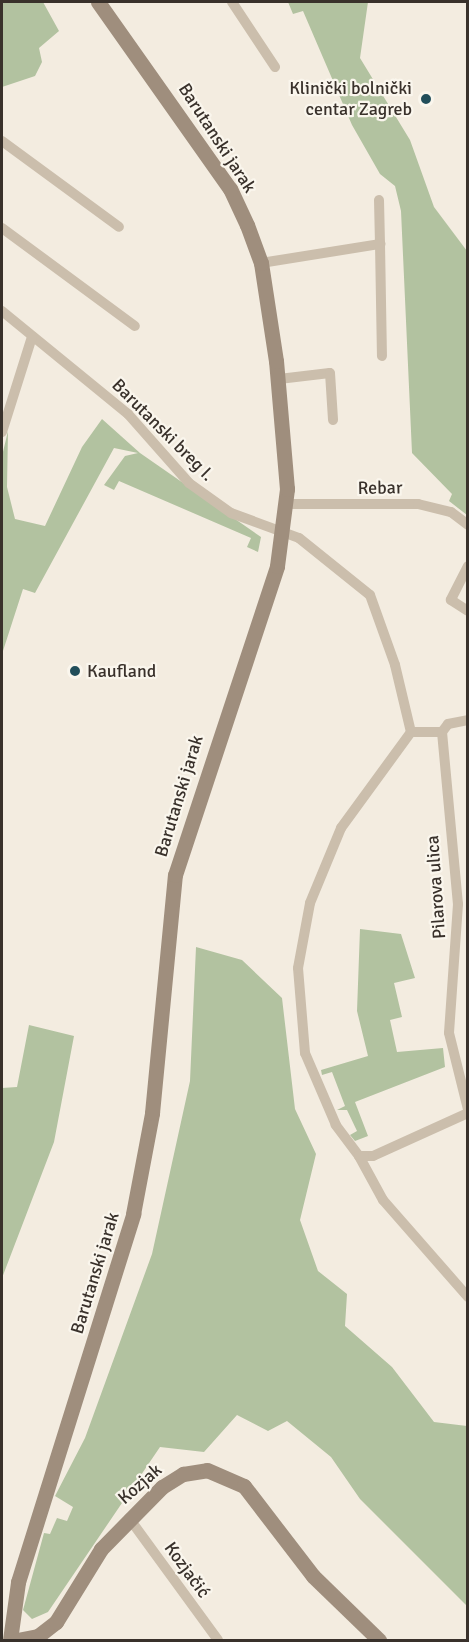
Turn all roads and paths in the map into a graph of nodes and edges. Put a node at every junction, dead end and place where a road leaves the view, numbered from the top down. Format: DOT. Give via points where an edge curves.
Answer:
graph roads {
  1 [pos="98,2"];
  2 [pos="232,2"];
  3 [pos="275,67"];
  4 [pos="2,141"];
  5 [pos="379,200"];
  6 [pos="119,227"];
  7 [pos="2,228"];
  8 [pos="380,244"];
  9 [pos="261,263"];
  10 [pos="2,311"];
  11 [pos="135,326"];
  12 [pos="32,337"];
  13 [pos="382,356"];
  14 [pos="279,379"];
  15 [pos="333,420"];
  16 [pos="2,432"];
  17 [pos="286,504"];
  18 [pos="468,525"];
  19 [pos="284,530"];
  20 [pos="468,566"];
  21 [pos="468,611"];
  22 [pos="468,720"];
  23 [pos="411,732"];
  24 [pos="442,732"];
  25 [pos="468,1111"];
  26 [pos="359,1156"];
  27 [pos="468,1297"];
  28 [pos="129,1518"];
  29 [pos="10,1641"];
  30 [pos="17,1641"];
  31 [pos="218,1641"];
  32 [pos="379,1641"];
  1 -- 9 [label="street, Barutanski jarak" via="230,189"];
  2 -- 3 [label="street"];
  4 -- 6 [label="street"];
  5 -- 8 [label="street"];
  7 -- 11 [label="street"];
  8 -- 9 [label="street"];
  8 -- 13 [label="street"];
  9 -- 14 [label="street, Barutanski jarak"];
  10 -- 12 [label="street, Barutanski breg I."];
  12 -- 16 [label="street"];
  12 -- 19 [label="street, Barutanski breg I." via="128,414 189,483 231,513"];
  14 -- 15 [label="street" via="330,373"];
  14 -- 17 [label="street, Barutanski jarak"];
  17 -- 18 [label="street, Rebar" via="427,505 451,512"];
  17 -- 19 [label="street, Barutanski jarak"];
  19 -- 23 [label="street" via="370,595 395,665"];
  19 -- 29 [label="street, Barutanski jarak" via="277,566 175,875 145,1158 119,1265 18,1582"];
  20 -- 21 [label="street" via="451,600"];
  22 -- 24 [label="street" via="448,724"];
  23 -- 24 [label="street"];
  23 -- 26 [label="street" via="341,828 310,903 298,968 305,1053 336,1125"];
  24 -- 25 [label="street, Pilarova ulica" via="458,904 449,1032"];
  25 -- 26 [label="street" via="373,1156"];
  26 -- 27 [label="street" via="383,1200"];
  28 -- 30 [label="street, Kozjak" via="101,1549 56,1622 38,1636"];
  28 -- 31 [label="street, Kozjačić"];
  28 -- 32 [label="street, Kozjak" via="183,1474 226,1474 250,1492 313,1576"];
}
